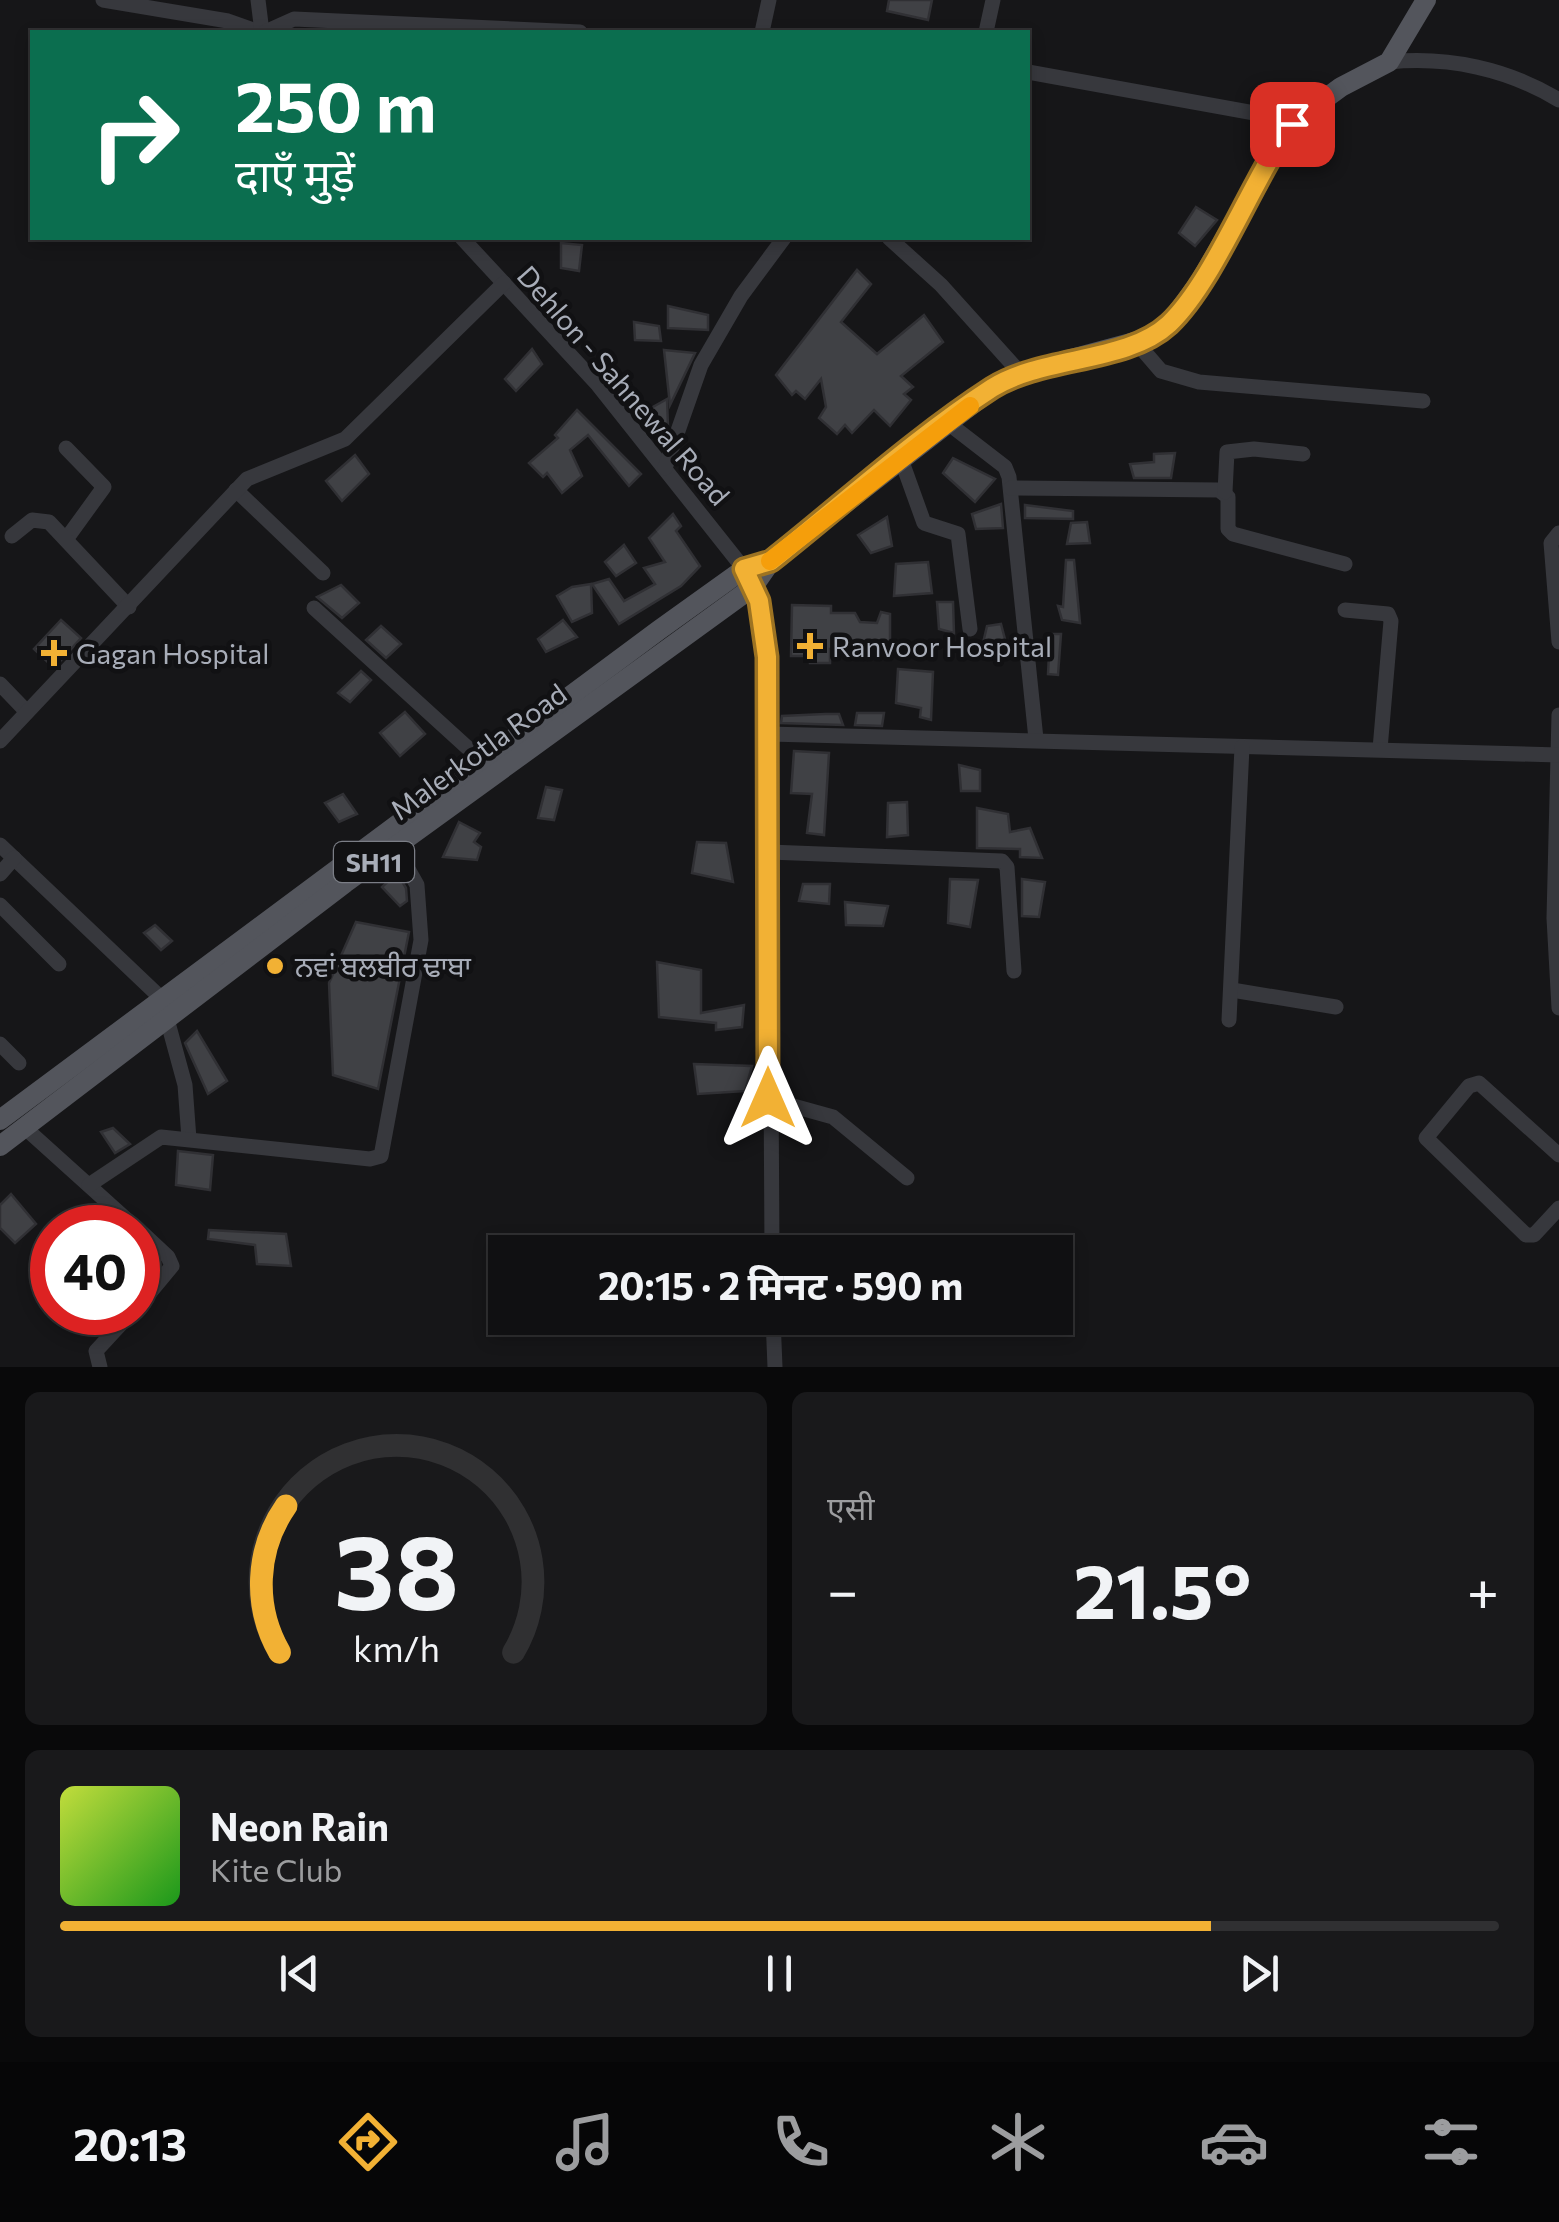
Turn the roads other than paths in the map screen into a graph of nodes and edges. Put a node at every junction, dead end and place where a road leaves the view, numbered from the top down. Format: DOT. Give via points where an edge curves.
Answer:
graph roads {
  1 [pos="103,0"];
  2 [pos="258,0"];
  3 [pos="769,0"];
  4 [pos="993,0"];
  5 [pos="1426,0"];
  6 [pos="256,30"];
  7 [pos="262,30"];
  8 [pos="267,30"];
  9 [pos="536,30"];
  10 [pos="762,30"];
  11 [pos="986,30"];
  12 [pos="1389,62"];
  13 [pos="1030,72"];
  14 [pos="1559,100"];
  15 [pos="1292,124"];
  16 [pos="464,240"];
  17 [pos="783,240"];
  18 [pos="891,240"];
  19 [pos="504,283"];
  20 [pos="1136,342"];
  21 [pos="1022,375"];
  22 [pos="1423,401"];
  23 [pos="948,423"];
  24 [pos="66,448"];
  25 [pos="1303,454"];
  26 [pos="902,459"];
  27 [pos="665,468"];
  28 [pos="1011,488"];
  29 [pos="236,490"];
  30 [pos="1225,492"];
  31 [pos="1559,533"];
  32 [pos="12,536"];
  33 [pos="68,538"];
  34 [pos="1345,564"];
  35 [pos="323,573"];
  36 [pos="748,578"];
  37 [pos="129,607"];
  38 [pos="314,608"];
  39 [pos="1345,610"];
  40 [pos="970,630"];
  41 [pos="1559,642"];
  42 [pos="0,684"];
  43 [pos="26,711"];
  44 [pos="1559,715"];
  45 [pos="769,734"];
  46 [pos="1036,739"];
  47 [pos="0,741"];
  48 [pos="1242,747"];
  49 [pos="1380,748"];
  50 [pos="1557,755"];
  51 [pos="482,760"];
  52 [pos="0,845"];
  53 [pos="395,846"];
  54 [pos="768,852"];
  55 [pos="14,858"];
  56 [pos="0,874"];
  57 [pos="0,904"];
  58 [pos="59,964"];
  59 [pos="1014,971"];
  60 [pos="1232,990"];
  61 [pos="1336,1007"];
  62 [pos="1559,1008"];
  63 [pos="165,1009"];
  64 [pos="1229,1020"];
  65 [pos="0,1044"];
  66 [pos="19,1063"];
  67 [pos="768,1098"];
  68 [pos="0,1120"];
  69 [pos="24,1127"];
  70 [pos="189,1138"];
  71 [pos="0,1146"];
  72 [pos="1559,1155"];
  73 [pos="907,1178"];
  74 [pos="89,1185"];
  75 [pos="111,1205"];
  76 [pos="1559,1208"];
  77 [pos="772,1235"];
  78 [pos="160,1250"];
  79 [pos="160,1280"];
  80 [pos="111,1335"];
  81 [pos="774,1335"];
  82 [pos="100,1367"];
  83 [pos="775,1367"];
  1 -- 6 [label="street"];
  2 -- 7 [label="street"];
  3 -- 10 [label="street"];
  4 -- 11 [label="street"];
  5 -- 12 [label="main road"];
  8 -- 9 [label="street" via="294,19"];
  12 -- 14 [label="street" via="1454,61"];
  12 -- 15 [label="main road, SH11"];
  13 -- 15 [label="street"];
  15 -- 20 [label="main road, SH11" via="1169,324"];
  16 -- 19 [label="street, Dehlon - Sahnewal Road"];
  17 -- 27 [label="street" via="701,365"];
  18 -- 21 [label="street"];
  19 -- 27 [label="street, Dehlon - Sahnewal Road"];
  19 -- 29 [label="street" via="345,439 262,470"];
  20 -- 21 [label="main road, SH11"];
  20 -- 22 [label="street" via="1162,371 1199,382"];
  21 -- 23 [label="main road, SH11"];
  23 -- 26 [label="main road, SH11"];
  23 -- 28 [label="street" via="1004,467"];
  24 -- 33 [label="street" via="104,487"];
  25 -- 30 [label="street" via="1227,452"];
  26 -- 36 [label="main road, SH11"];
  26 -- 40 [label="street" via="924,523 958,534"];
  27 -- 36 [label="street, Dehlon - Sahnewal Road"];
  28 -- 30 [label="street"];
  28 -- 46 [label="street"];
  29 -- 35 [label="street"];
  29 -- 37 [label="street"];
  30 -- 34 [label="street" via="1233,534"];
  31 -- 41 [label="street" via="1551,543"];
  32 -- 33 [label="street" via="40,519"];
  33 -- 37 [label="street"];
  36 -- 45 [label="street" via="763,619"];
  36 -- 51 [label="main road, Malerkotla Road / SH11"];
  36 -- 53 [label="main road, Malerkotla Road / SH11"];
  37 -- 43 [label="street"];
  38 -- 51 [label="street"];
  39 -- 49 [label="street" via="1388,614 1392,622"];
  42 -- 43 [label="street"];
  43 -- 47 [label="street"];
  44 -- 50 [label="street"];
  45 -- 46 [label="street"];
  45 -- 54 [label="street"];
  46 -- 48 [label="street"];
  48 -- 49 [label="street"];
  48 -- 60 [label="street"];
  49 -- 50 [label="street"];
  50 -- 62 [label="street"];
  51 -- 63 [label="main road, Malerkotla Road / SH11"];
  52 -- 55 [label="street"];
  53 -- 63 [label="main road, Malerkotla Road / SH11"];
  53 -- 70 [label="street" via="420,896 421,940 383,1154 370,1159"];
  54 -- 59 [label="street" via="1002,861"];
  54 -- 67 [label="street"];
  55 -- 56 [label="street"];
  55 -- 63 [label="street"];
  57 -- 58 [label="street"];
  60 -- 61 [label="street"];
  60 -- 64 [label="street"];
  63 -- 68 [label="main road, Malerkotla Road / SH11"];
  63 -- 69 [label="main road, Malerkotla Road / SH11"];
  63 -- 70 [label="street"];
  65 -- 66 [label="street"];
  67 -- 73 [label="street" via="832,1116"];
  67 -- 77 [label="street"];
  69 -- 71 [label="main road, Malerkotla Road / SH11"];
  69 -- 74 [label="street"];
  70 -- 74 [label="street" via="154,1139"];
  72 -- 76 [label="street" via="1478,1084 1426,1138 1526,1235 1534,1235"];
  74 -- 75 [label="street"];
  78 -- 79 [label="street" via="172,1266"];
  80 -- 82 [label="street" via="96,1351"];
  81 -- 83 [label="street"];
}
